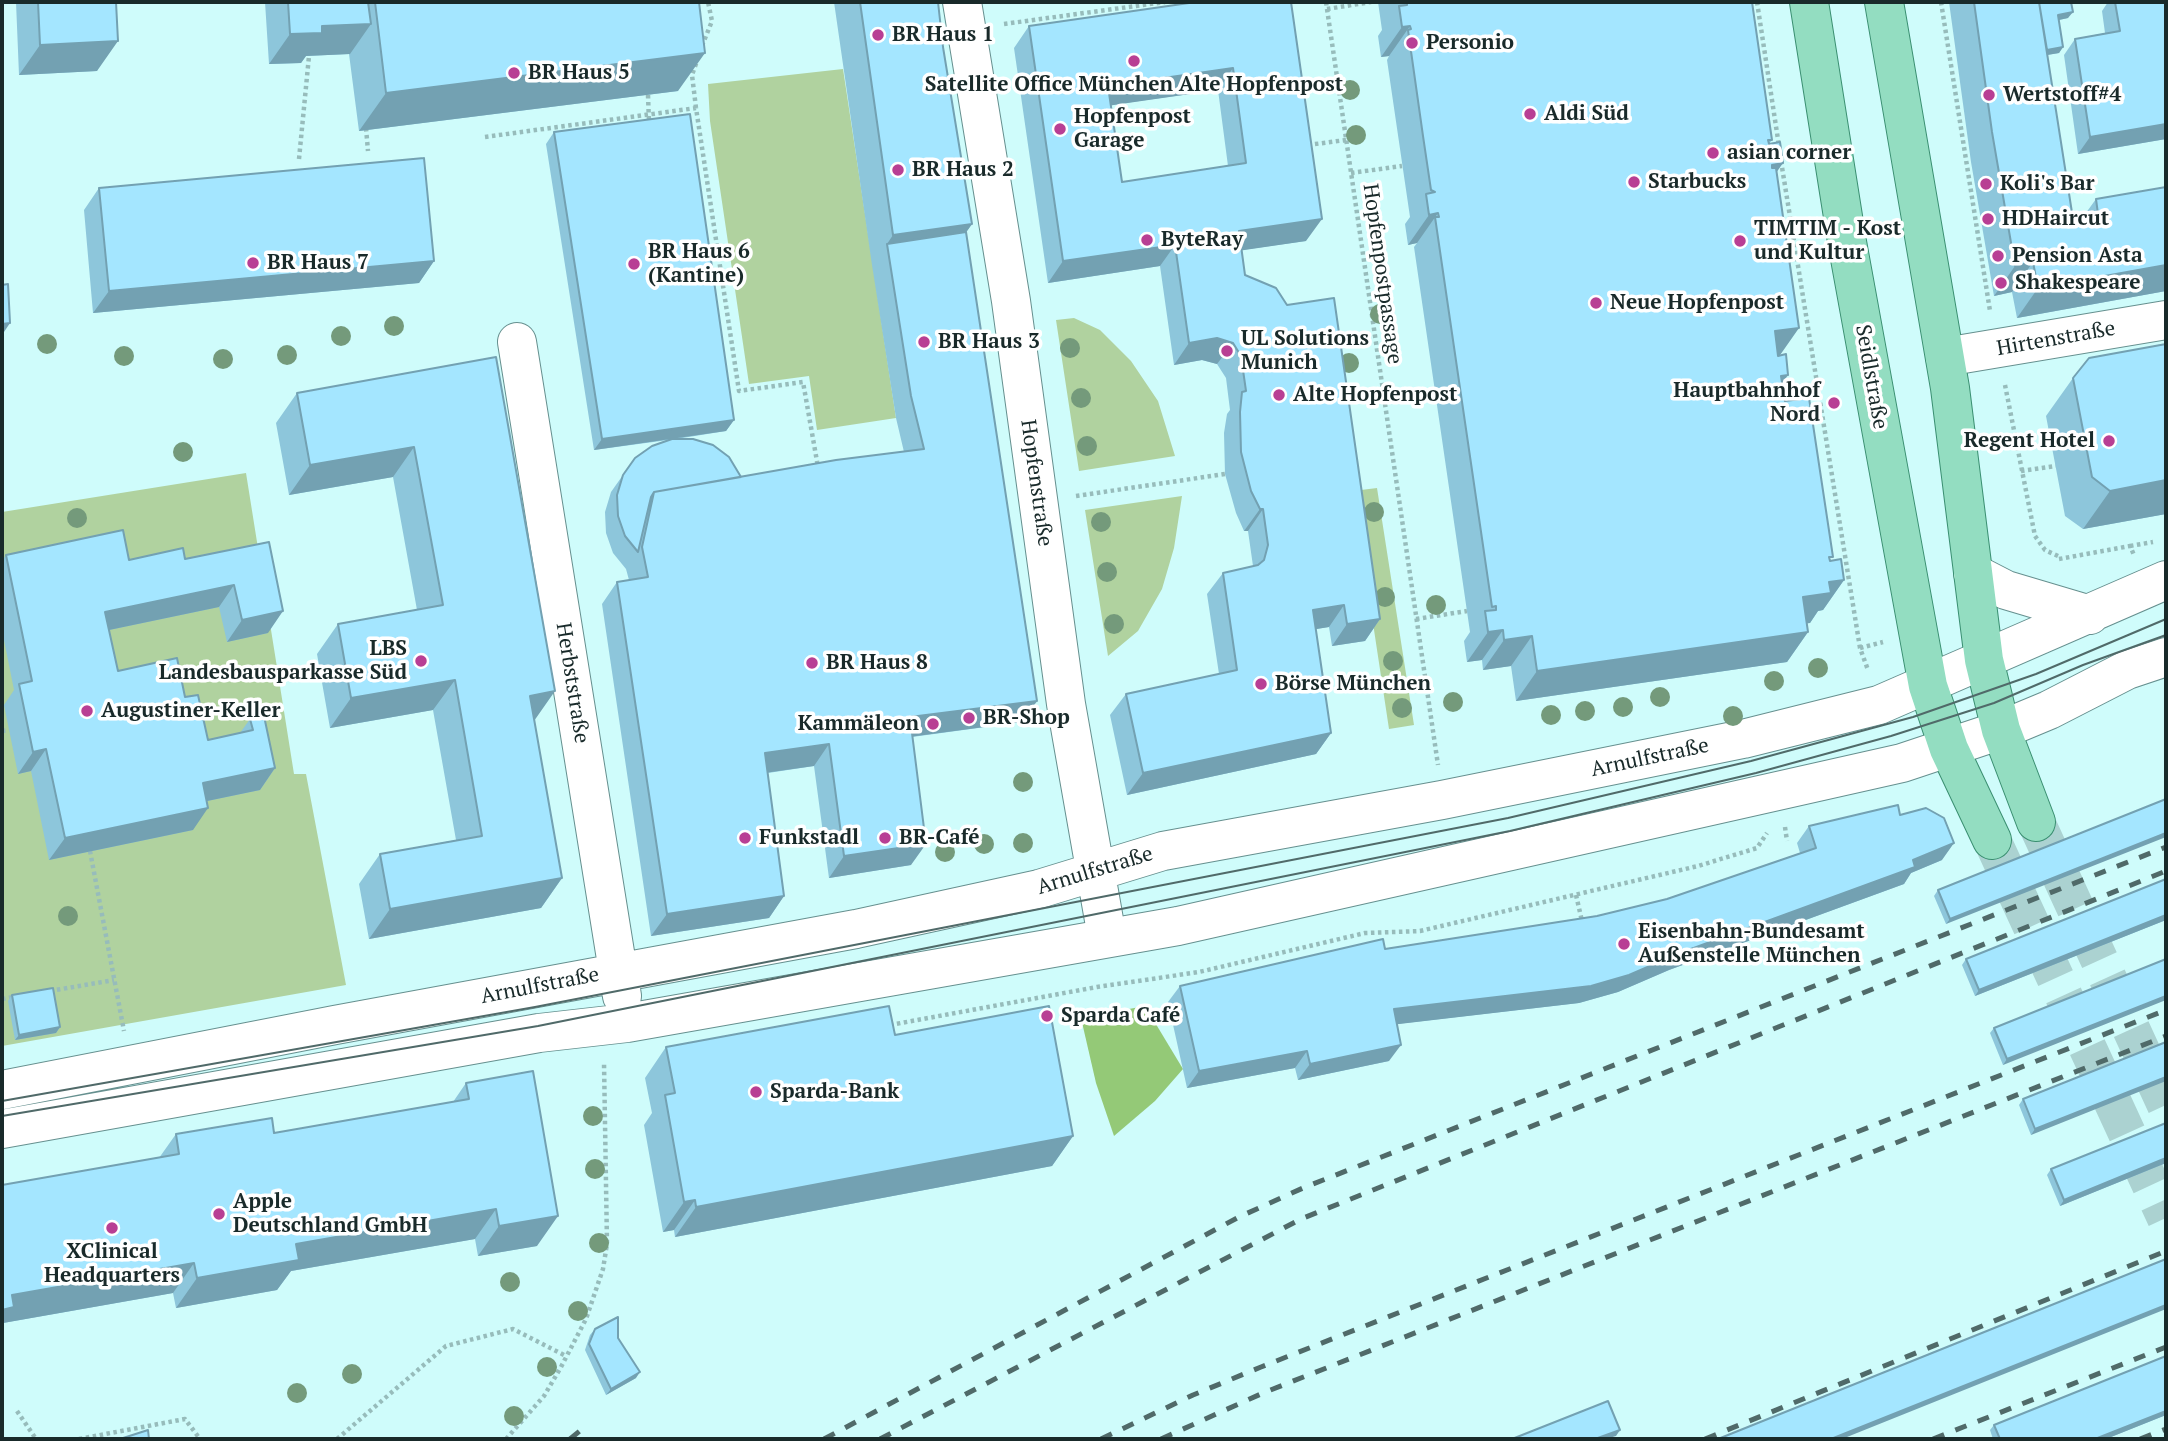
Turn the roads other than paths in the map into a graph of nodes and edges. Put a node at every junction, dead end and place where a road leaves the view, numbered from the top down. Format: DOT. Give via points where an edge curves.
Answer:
graph roads {
  1 [pos="1809,2"];
  2 [pos="1884,2"];
  3 [pos="977,18"];
  4 [pos="2166,320"];
  5 [pos="516,342"];
  6 [pos="1945,358"];
  7 [pos="1973,573"];
  8 [pos="2166,580"];
  9 [pos="2090,615"];
  10 [pos="2166,657"];
  11 [pos="1984,660"];
  12 [pos="1928,686"];
  13 [pos="2001,730"];
  14 [pos="1949,749"];
  15 [pos="2036,822"];
  16 [pos="1992,840"];
  17 [pos="1096,871"];
  18 [pos="1107,937"];
  19 [pos="619,971"];
  20 [pos="627,1024"];
  21 [pos="2,1090"];
  22 [pos="2,1129"];
  1 -- 12 [label="main road, Seidlstraße" via="1847,242"];
  2 -- 6 [label="main road"];
  3 -- 17 [label="street, Hopfenstraße" via="1066,704"];
  4 -- 6 [label="street, Hirtenstraße"];
  5 -- 19 [label="street, Herbststraße"];
  6 -- 7 [label="main road"];
  7 -- 9 [label="street" via="2006,590"];
  7 -- 11 [label="main road"];
  8 -- 9 [label="street, Arnulfstraße"];
  9 -- 11 [label="street, Arnulfstraße"];
  10 -- 13 [label="street" via="2127,670"];
  11 -- 12 [label="street, Arnulfstraße"];
  11 -- 13 [label="main road"];
  12 -- 14 [label="main road, Seidlstraße"];
  12 -- 17 [label="street, Arnulfstraße" via="1879,705 1743,739 1163,851"];
  13 -- 14 [label="street"];
  13 -- 15 [label="main road"];
  14 -- 16 [label="main road, Seidlstraße"];
  14 -- 18 [label="street" via="1881,769 1178,926"];
  17 -- 18 [label="street, Hopfenstraße"];
  17 -- 19 [label="street, Arnulfstraße" via="1039,890 856,929"];
  18 -- 20 [label="street"];
  19 -- 20 [label="street, Herbststraße"];
  19 -- 21 [label="street, Arnulfstraße"];
  20 -- 22 [label="street" via="539,1033"];
}
